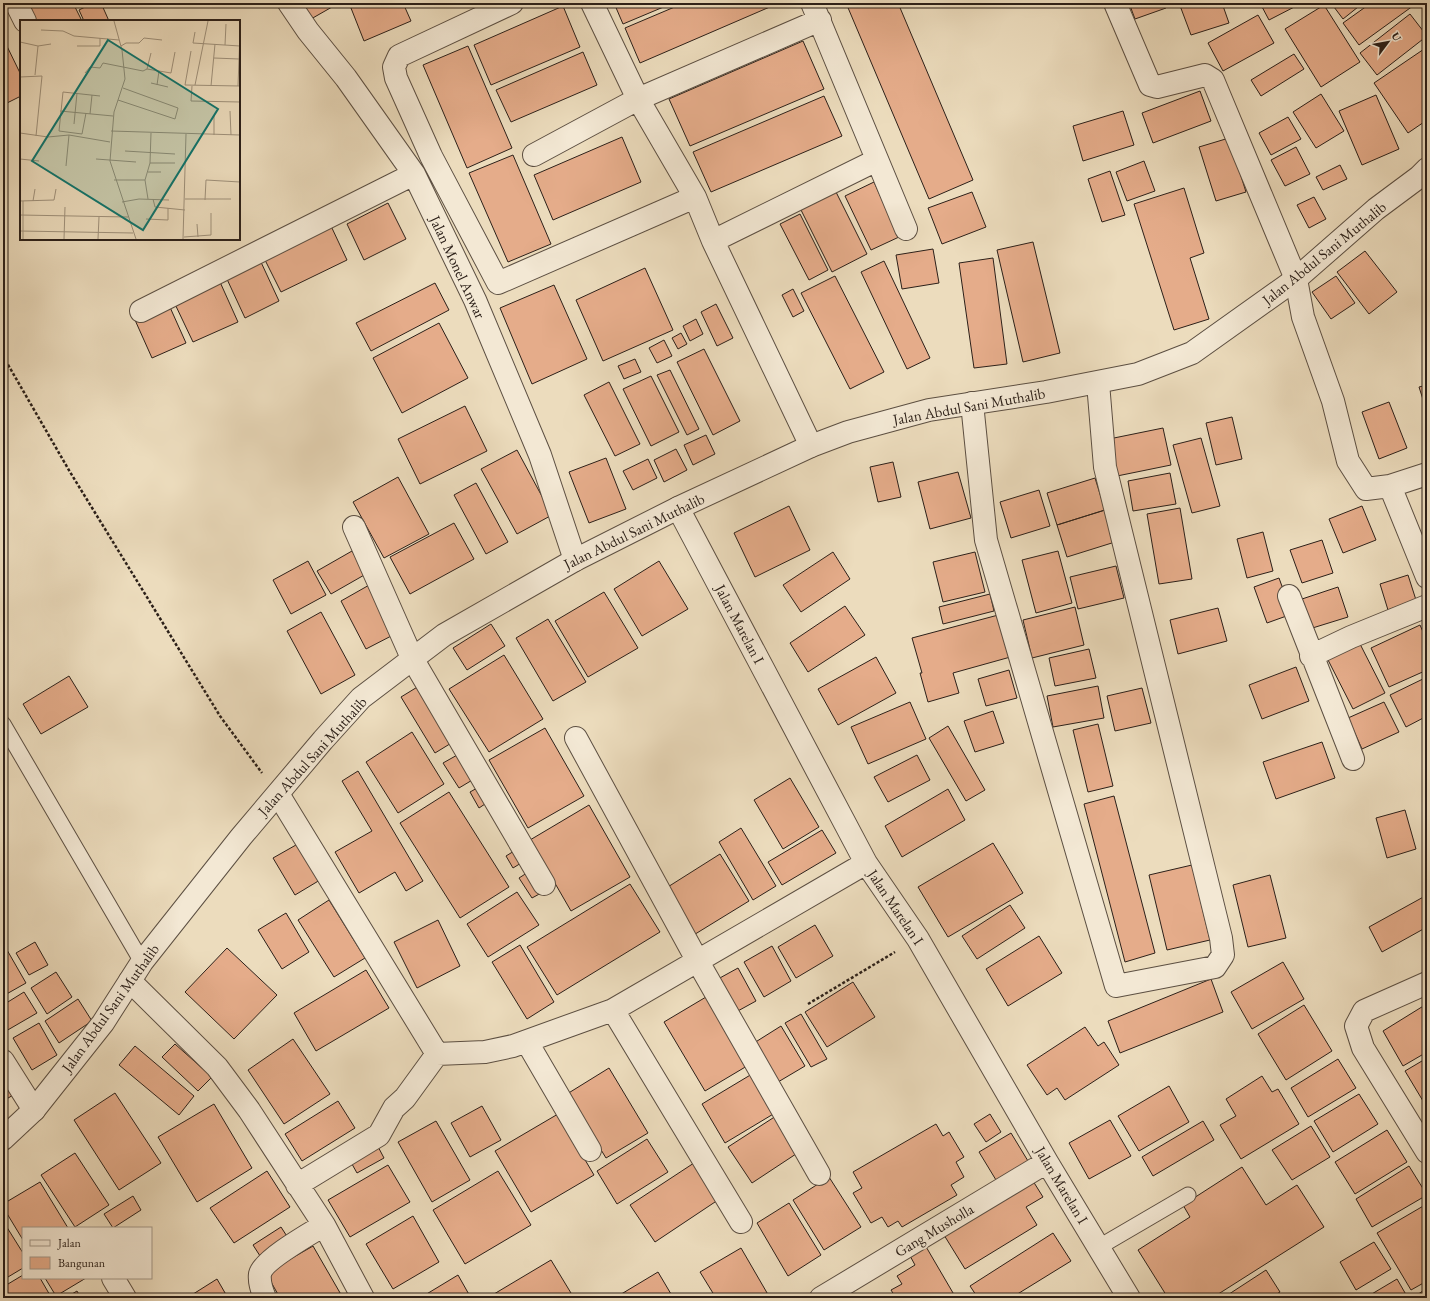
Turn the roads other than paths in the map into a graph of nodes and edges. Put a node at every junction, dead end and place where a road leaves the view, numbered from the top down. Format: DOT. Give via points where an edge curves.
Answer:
graph roads {
  1 [pos="16,3"];
  2 [pos="289,3"];
  3 [pos="512,3"];
  4 [pos="592,3"];
  5 [pos="1115,3"];
  6 [pos="816,12"];
  7 [pos="24,20"];
  8 [pos="638,99"];
  9 [pos="534,155"];
  10 [pos="876,160"];
  11 [pos="1427,169"];
  12 [pos="414,174"];
  13 [pos="695,197"];
  14 [pos="906,229"];
  15 [pos="712,241"];
  16 [pos="1296,279"];
  17 [pos="141,311"];
  18 [pos="1098,383"];
  19 [pos="972,403"];
  20 [pos="811,446"];
  21 [pos="1427,474"];
  22 [pos="1390,486"];
  23 [pos="678,508"];
  24 [pos="354,527"];
  25 [pos="575,560"];
  26 [pos="1427,577"];
  27 [pos="1289,596"];
  28 [pos="1427,606"];
  29 [pos="1311,656"];
  30 [pos="412,658"];
  31 [pos="3,724"];
  32 [pos="576,738"];
  33 [pos="1353,759"];
  34 [pos="278,794"];
  35 [pos="866,862"];
  36 [pos="544,884"];
  37 [pos="697,960"];
  38 [pos="142,962"];
  39 [pos="130,980"];
  40 [pos="1427,983"];
  41 [pos="613,1010"];
  42 [pos="527,1042"];
  43 [pos="436,1054"];
  44 [pos="3,1061"];
  45 [pos="34,1110"];
  46 [pos="3,1139"];
  47 [pos="590,1150"];
  48 [pos="1427,1152"];
  49 [pos="1047,1162"];
  50 [pos="818,1174"];
  51 [pos="297,1185"];
  52 [pos="1188,1196"];
  53 [pos="741,1222"];
  54 [pos="324,1225"];
  55 [pos="1099,1247"];
  56 [pos="114,1279"];
  57 [pos="125,1298"];
  58 [pos="265,1298"];
  59 [pos="363,1298"];
  60 [pos="821,1298"];
  61 [pos="1129,1298"];
  1 -- 7 [label="street"];
  2 -- 12 [label="street, Jalan Monel Anwar"];
  3 -- 13 [label="street" via="399,56 394,67 396,78 431,156 498,283"];
  4 -- 8 [label="street"];
  5 -- 16 [label="street" via="1150,85 1157,87 1205,75 1213,80"];
  6 -- 8 [label="street"];
  6 -- 10 [label="street"];
  8 -- 9 [label="street"];
  8 -- 13 [label="street"];
  10 -- 14 [label="street"];
  10 -- 15 [label="street"];
  11 -- 16 [label="street, Jalan Abdul Sani Muthalib" via="1376,209"];
  12 -- 17 [label="street"];
  12 -- 25 [label="street, Jalan Monel Anwar" via="475,300 540,455"];
  13 -- 15 [label="street"];
  15 -- 20 [label="street"];
  16 -- 18 [label="street, Jalan Abdul Sani Muthalib" via="1192,353 1138,374"];
  16 -- 22 [label="street" via="1303,317 1323,369 1348,461 1366,489"];
  18 -- 19 [label="street, Jalan Abdul Sani Muthalib"];
  18 -- 19 [label="street" via="1105,468 1221,938 1223,955 1215,967 1116,986 986,540"];
  19 -- 20 [label="street, Jalan Abdul Sani Muthalib" via="929,410 848,432"];
  20 -- 23 [label="street, Jalan Abdul Sani Muthalib"];
  21 -- 22 [label="street"];
  22 -- 26 [label="street"];
  23 -- 25 [label="street, Jalan Abdul Sani Muthalib"];
  23 -- 35 [label="street, Jalan Marelan I"];
  24 -- 30 [label="street"];
  25 -- 30 [label="street, Jalan Abdul Sani Muthalib" via="444,635"];
  27 -- 29 [label="street"];
  28 -- 29 [label="street"];
  29 -- 33 [label="street"];
  30 -- 34 [label="street, Jalan Abdul Sani Muthalib" via="361,698"];
  30 -- 36 [label="street"];
  31 -- 38 [label="lane"];
  32 -- 37 [label="street"];
  34 -- 38 [label="street, Jalan Abdul Sani Muthalib"];
  34 -- 43 [label="street"];
  35 -- 37 [label="street"];
  35 -- 49 [label="street, Jalan Marelan I" via="918,939"];
  37 -- 41 [label="street"];
  37 -- 50 [label="street"];
  38 -- 39 [label="street, Jalan Abdul Sani Muthalib"];
  39 -- 45 [label="street, Jalan Abdul Sani Muthalib" via="102,1023"];
  39 -- 51 [label="street" via="217,1067 249,1110"];
  40 -- 48 [label="street" via="1364,1011 1356,1026 1363,1048"];
  41 -- 42 [label="street"];
  41 -- 53 [label="street"];
  42 -- 43 [label="street" via="485,1052"];
  42 -- 47 [label="street"];
  43 -- 51 [label="street" via="394,1108 379,1135"];
  44 -- 45 [label="street"];
  45 -- 46 [label="street, Jalan Abdul Sani Muthalib"];
  49 -- 55 [label="street, Jalan Marelan I"];
  49 -- 60 [label="street, Gang Musholla"];
  51 -- 54 [label="street"];
  52 -- 55 [label="lane"];
  54 -- 58 [label="street" via="266,1264 260,1273 260,1284"];
  54 -- 59 [label="street"];
  55 -- 61 [label="street, Jalan Marelan I"];
  56 -- 57 [label="street"];
}
